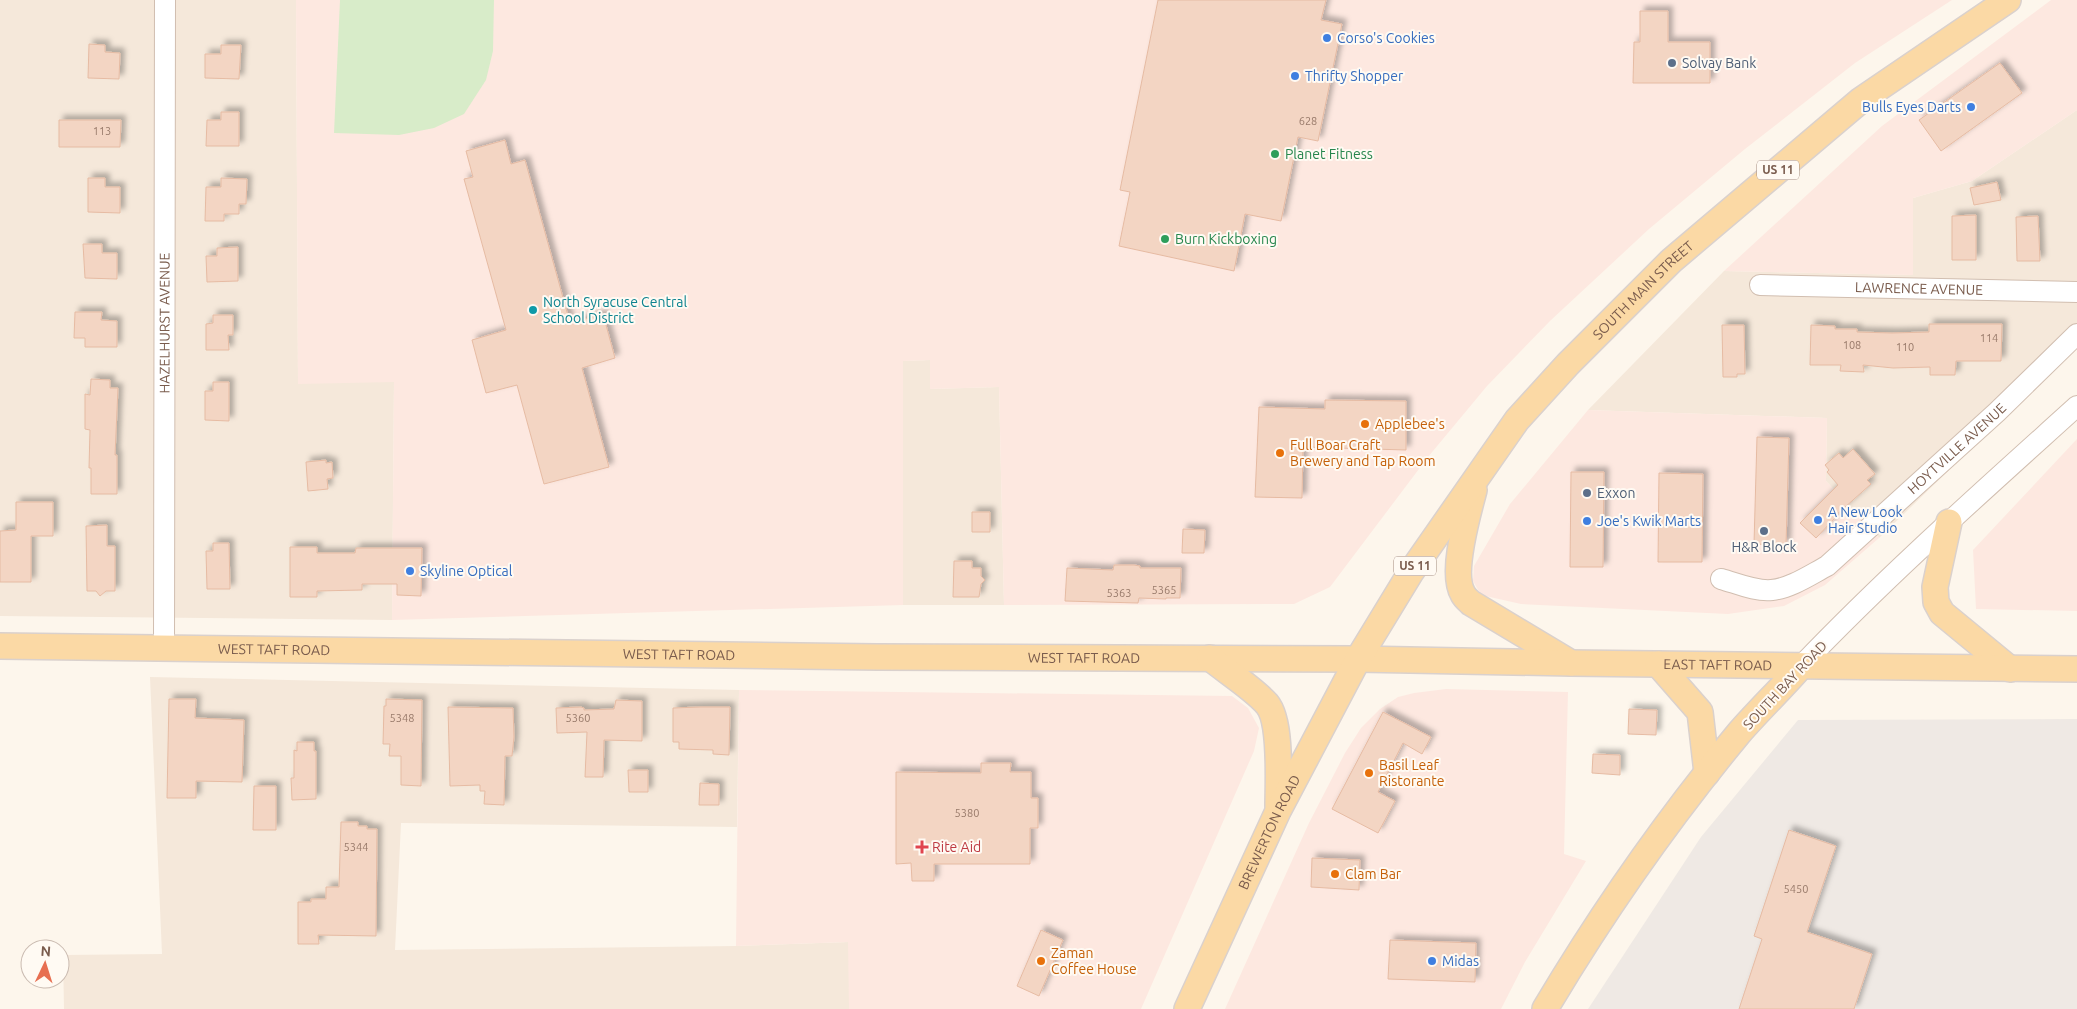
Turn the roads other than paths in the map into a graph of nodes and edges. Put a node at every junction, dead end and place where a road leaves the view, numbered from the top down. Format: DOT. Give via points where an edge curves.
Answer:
graph roads {
  1 [pos="165,0"];
  2 [pos="2008,0"];
  3 [pos="1760,285"];
  4 [pos="2077,292"];
  5 [pos="2077,334"];
  6 [pos="2077,406"];
  7 [pos="1477,477"];
  8 [pos="1949,522"];
  9 [pos="1721,579"];
  10 [pos="0,646"];
  11 [pos="164,647"];
  12 [pos="1210,658"];
  13 [pos="1358,659"];
  14 [pos="1571,664"];
  15 [pos="1658,664"];
  16 [pos="1801,666"];
  17 [pos="2010,669"];
  18 [pos="2077,669"];
  19 [pos="1707,774"];
  20 [pos="1278,811"];
  21 [pos="1187,1009"];
  22 [pos="1545,1009"];
  1 -- 11 [label="street, HAZELHURST AVENUE"];
  2 -- 7 [label="main road, SOUTH MAIN STREET / US 11" via="1861,100 1670,261 1517,420"];
  3 -- 4 [label="street, LAWRENCE AVENUE"];
  5 -- 9 [label="street, HOYTVILLE AVENUE" via="1997,412 1827,566 1772,590"];
  6 -- 8 [label="street, SOUTH BAY ROAD"];
  7 -- 13 [label="main road, SOUTH MAIN STREET / US 11" via="1411,572"];
  7 -- 14 [label="main road" via="1460,550 1463,594 1471,603"];
  8 -- 16 [label="street, SOUTH BAY ROAD"];
  8 -- 17 [label="main road" via="1935,587 1936,602 1942,613"];
  10 -- 11 [label="main road, WEST TAFT ROAD"];
  11 -- 12 [label="main road, WEST TAFT ROAD" via="877,657"];
  12 -- 13 [label="main road, WEST TAFT ROAD"];
  12 -- 20 [label="main road" via="1268,705 1276,730"];
  13 -- 14 [label="main road, EAST TAFT ROAD"];
  13 -- 20 [label="main road, BREWERTON ROAD / US 11"];
  14 -- 15 [label="main road, EAST TAFT ROAD"];
  15 -- 16 [label="main road, EAST TAFT ROAD"];
  15 -- 19 [label="main road" via="1700,712"];
  16 -- 17 [label="main road, EAST TAFT ROAD"];
  16 -- 19 [label="main road, SOUTH BAY ROAD" via="1740,732"];
  17 -- 18 [label="main road, EAST TAFT ROAD"];
  19 -- 22 [label="main road, SOUTH BAY ROAD" via="1603,916"];
  20 -- 21 [label="main road, BREWERTON ROAD / US 11"];
}
